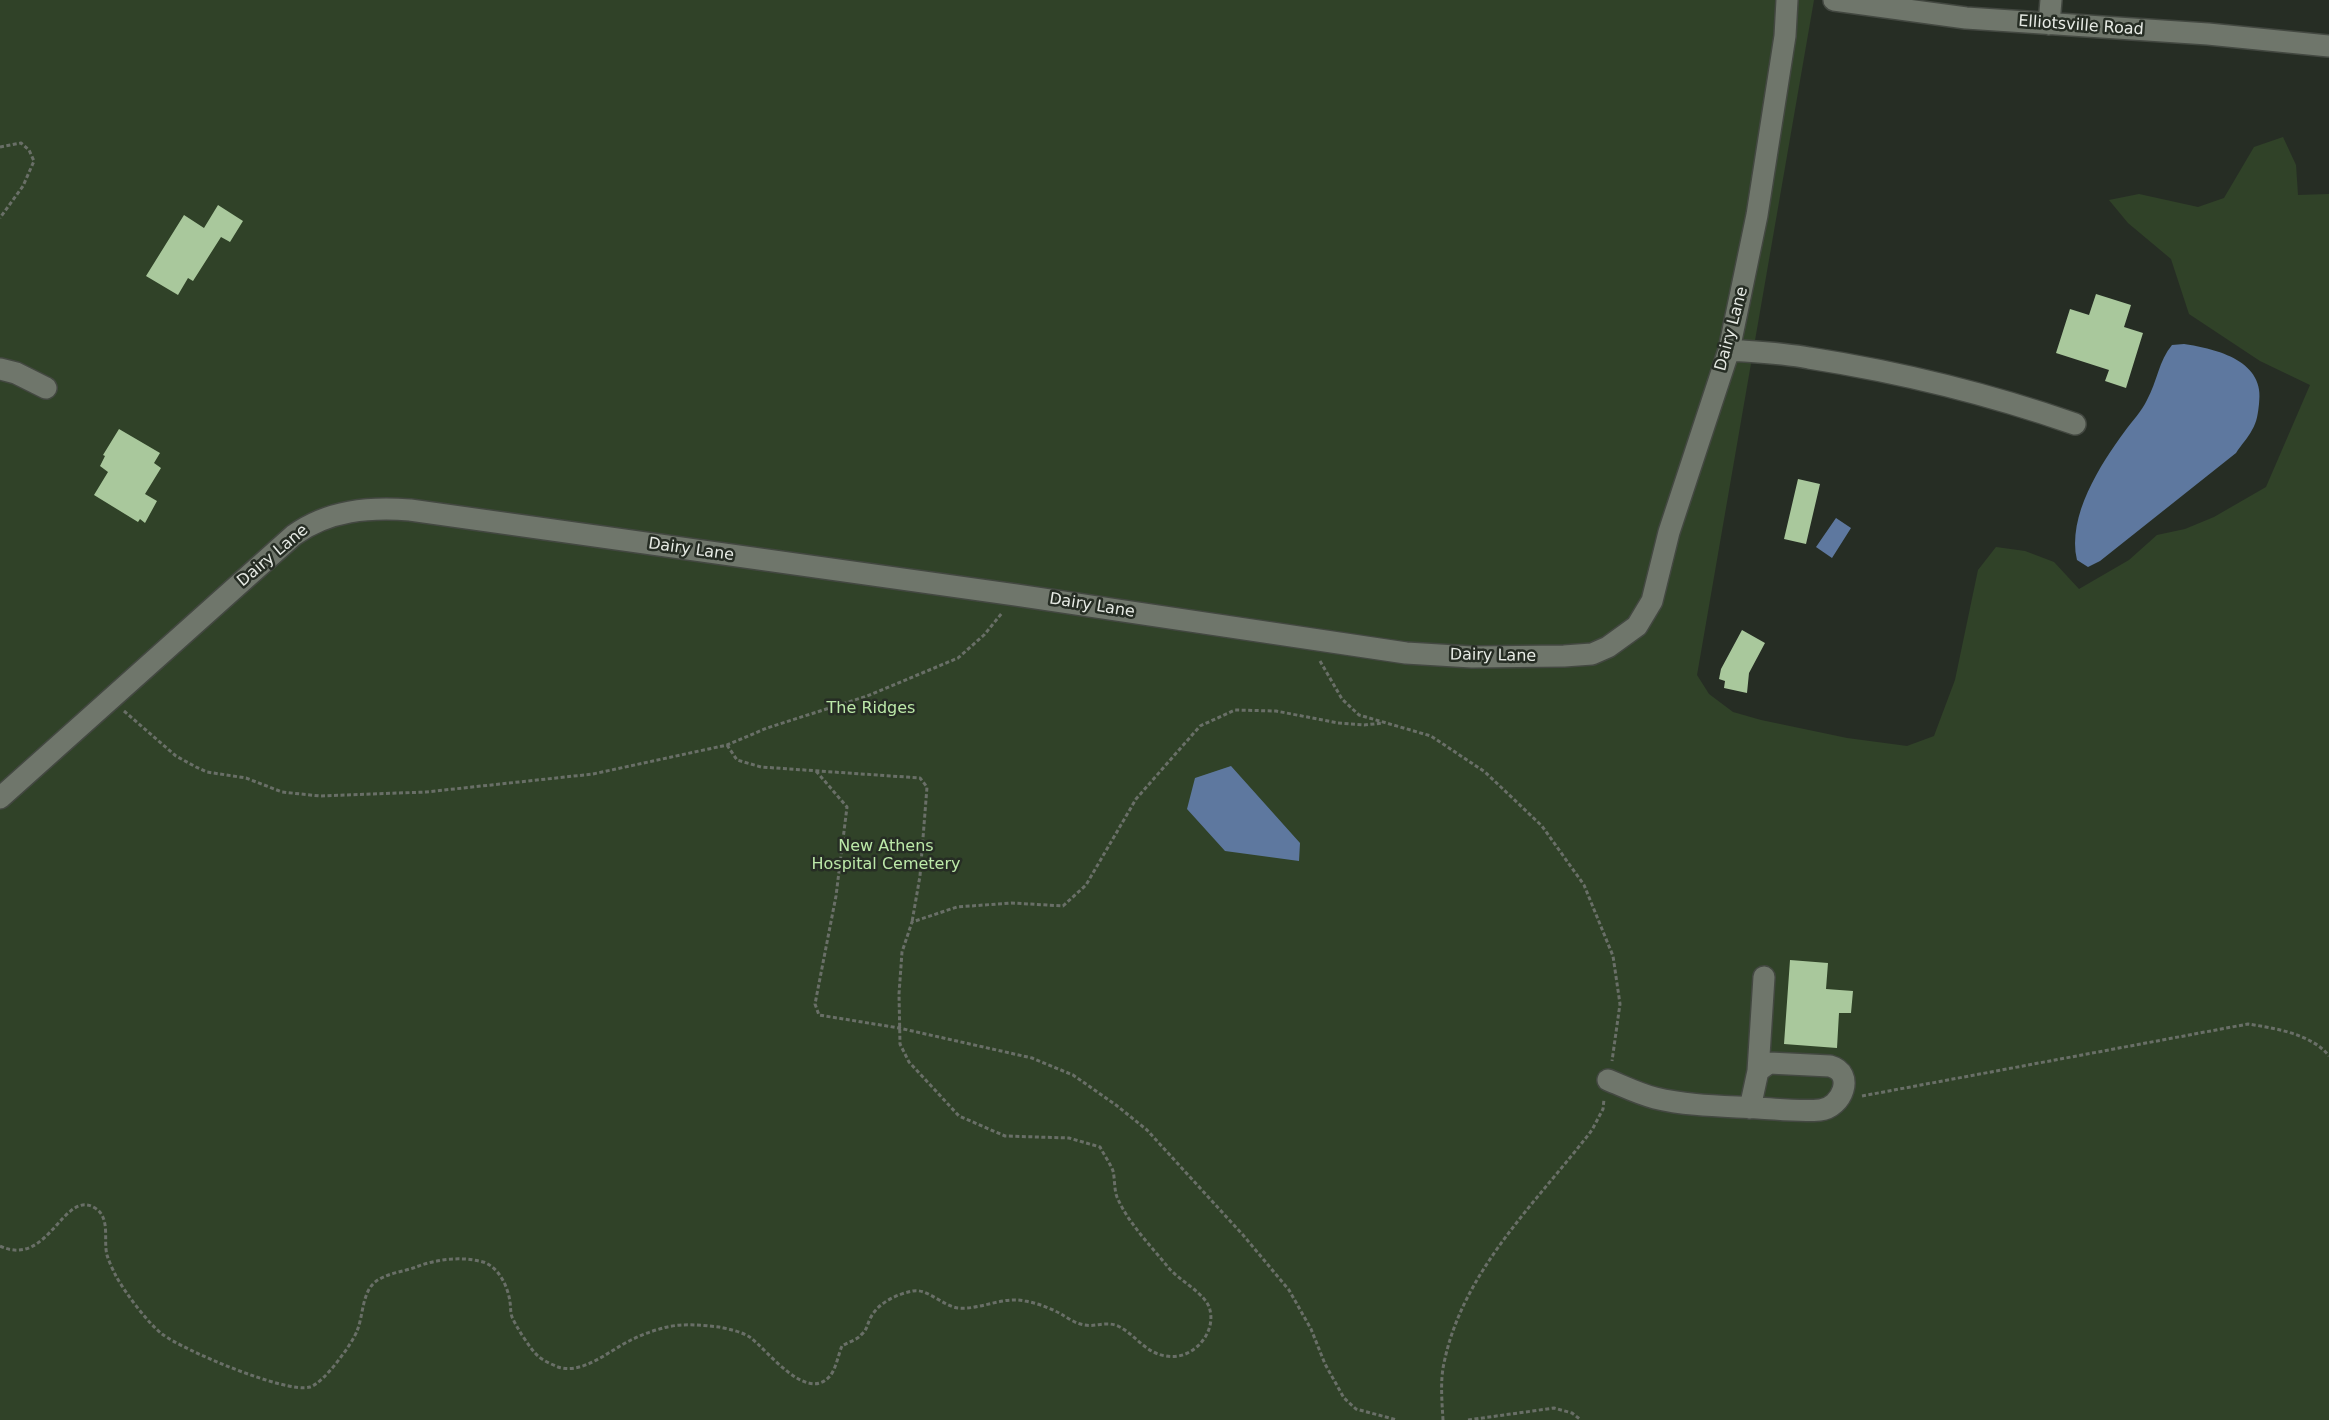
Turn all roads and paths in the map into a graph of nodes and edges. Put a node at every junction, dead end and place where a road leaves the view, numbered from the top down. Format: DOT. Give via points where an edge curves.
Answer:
graph roads {
  1 [pos="1787,0"];
  2 [pos="1834,0"];
  3 [pos="2051,0"];
  4 [pos="2049,24"];
  5 [pos="2329,46"];
  6 [pos="0,147"];
  7 [pos="0,218"];
  8 [pos="1729,350"];
  9 [pos="0,369"];
  10 [pos="46,388"];
  11 [pos="2075,424"];
  12 [pos="1016,595"];
  13 [pos="1308,640"];
  14 [pos="113,699"];
  15 [pos="1383,724"];
  16 [pos="727,745"];
  17 [pos="816,771"];
  18 [pos="0,798"];
  19 [pos="912,922"];
  20 [pos="1764,977"];
  21 [pos="900,1028"];
  22 [pos="2329,1056"];
  23 [pos="1758,1070"];
  24 [pos="1608,1080"];
  25 [pos="1837,1102"];
  26 [pos="1750,1108"];
  27 [pos="0,1246"];
  28 [pos="1397,1420"];
  29 [pos="1443,1420"];
  30 [pos="1468,1420"];
  31 [pos="1581,1420"];
  1 -- 8 [label="street, Dairy Lane" via="1785,36 1757,215"];
  2 -- 4 [label="street, Elliotsville Road" via="1966,18"];
  3 -- 4 [label="street"];
  4 -- 5 [label="street, Elliotsville Road"];
  6 -- 7 [label="path" via="21,143 34,161 26,180"];
  8 -- 11 [label="street" via="1808,357 1892,374 2005,400"];
  8 -- 13 [label="street, Dairy Lane" via="1669,532 1652,601 1643,620 1622,638 1592,654 1526,657 1406,652"];
  9 -- 10 [label="street"];
  12 -- 13 [label="street, Dairy Lane"];
  12 -- 14 [label="street, Dairy Lane" via="410,510 370,509 339,514 294,535"];
  12 -- 16 [label="path" via="984,635 958,658 868,696 767,728"];
  13 -- 15 [label="path" via="1342,699 1359,715"];
  14 -- 16 [label="path" via="176,756 201,770 246,778 282,792 320,796 426,792 593,774"];
  14 -- 18 [label="street, Dairy Lane"];
  15 -- 19 [label="path" via="1338,723 1276,711 1235,710 1200,726 1136,798 1086,885 1063,906 957,907"];
  15 -- 24 [label="path" via="1432,736 1485,772 1542,826 1584,885 1613,956 1620,1004"];
  16 -- 17 [label="path" via="737,760 761,767"];
  17 -- 19 [label="path" via="920,778 928,787 920,876"];
  17 -- 21 [label="path" via="847,807 836,896 815,1004 819,1015"];
  19 -- 21 [label="path" via="902,952"];
  20 -- 23 [label="street"];
  21 -- 27 [label="path" via="900,1044 909,1062 959,1116 1005,1136 1069,1138 1100,1147 1112,1169 1117,1196 1132,1223 1174,1274 1210,1308 1212,1322 1208,1334 1198,1346 1183,1356 1166,1357 1149,1351 1118,1326 1102,1323 1084,1325 1024,1300 1000,1300 974,1308 956,1308 915,1290 886,1301 870,1317 867,1329 842,1346 830,1376 821,1383 808,1384 788,1374 748,1336 700,1325 666,1327 633,1339 591,1363 576,1368 560,1368 539,1357 512,1317 506,1284 496,1271 485,1262 452,1259 428,1262 373,1284 357,1332 326,1376 311,1387 294,1387 197,1353 162,1334 117,1278 108,1256 102,1214 92,1206 80,1205 67,1212 42,1241 28,1248 18,1252"];
  21 -- 28 [label="path" via="1032,1058 1073,1075 1147,1130 1243,1235 1288,1290 1344,1398 1356,1409"];
  22 -- 25 [label="path" via="2324,1050 2287,1031 2248,1024"];
  23 -- 25 [label="street" via="1769,1063 1837,1068 1844,1075 1845,1086"];
  23 -- 26 [label="street"];
  24 -- 26 [label="street" via="1653,1098"];
  24 -- 29 [label="path" via="1602,1108 1592,1130 1487,1263 1460,1310 1444,1364"];
  25 -- 26 [label="street" via="1821,1110"];
  30 -- 31 [label="path" via="1554,1408 1572,1413"];
}
